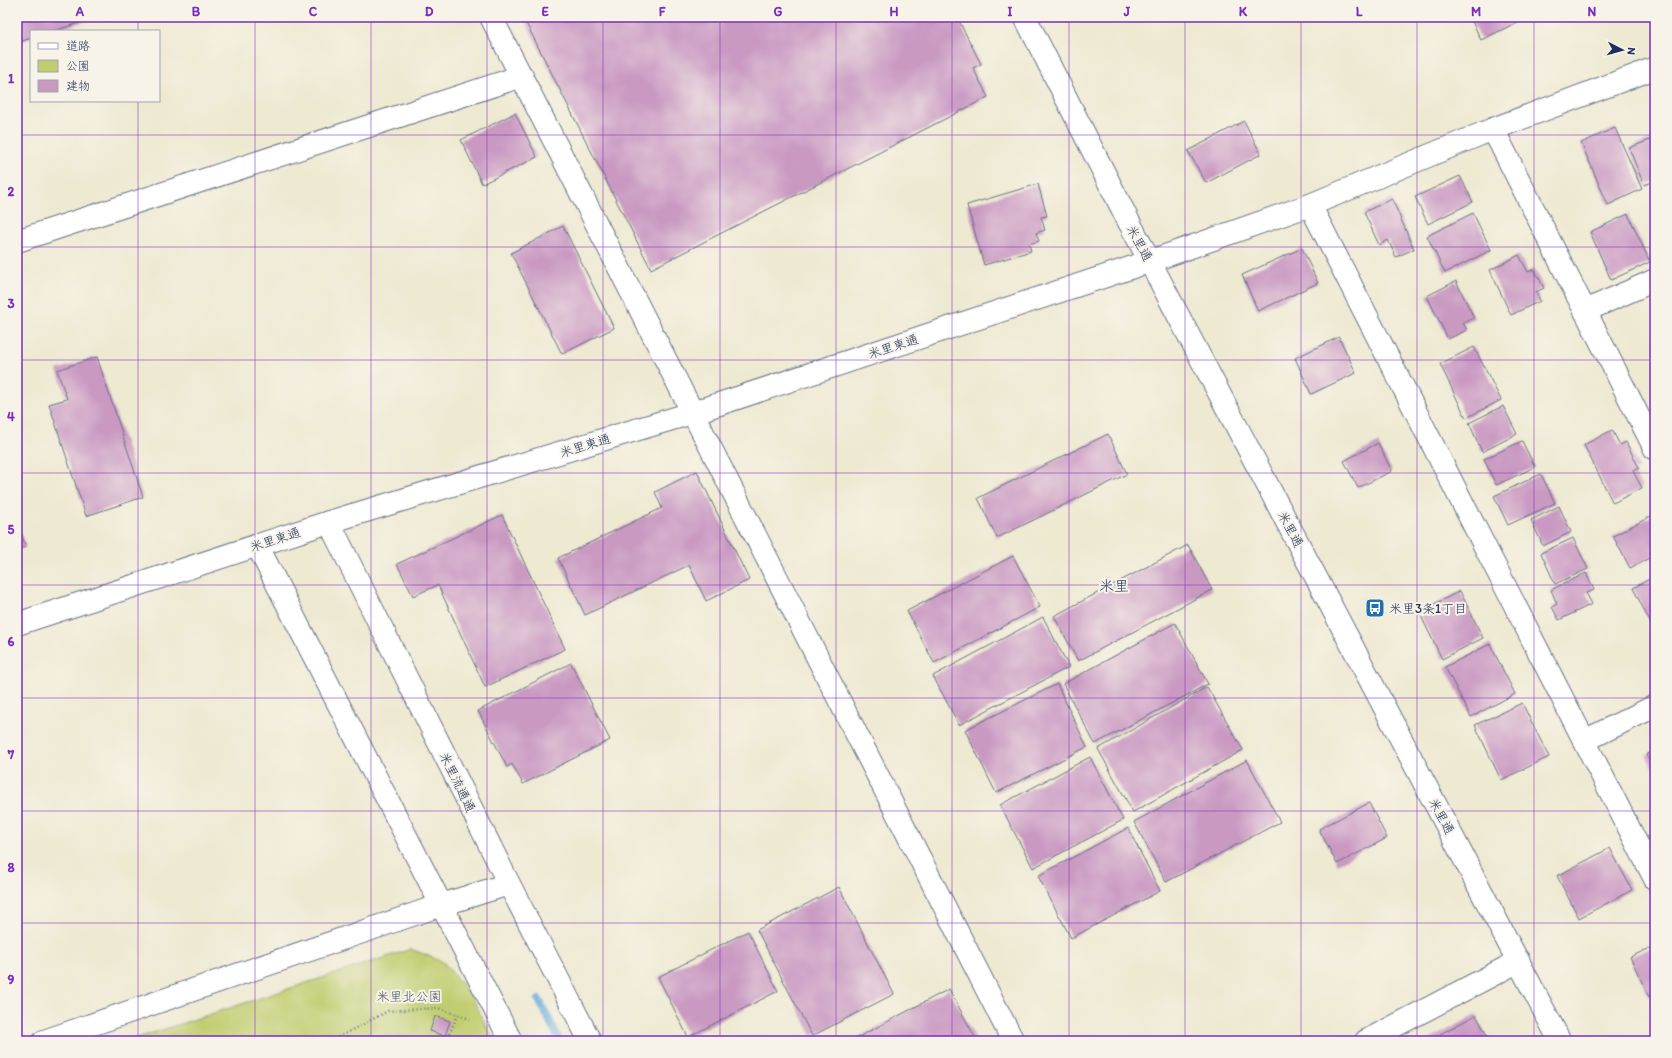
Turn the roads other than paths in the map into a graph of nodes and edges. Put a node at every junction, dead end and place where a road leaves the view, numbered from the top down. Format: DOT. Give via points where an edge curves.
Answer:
graph roads {
  1 [pos="491,17"];
  2 [pos="1025,17"];
  3 [pos="1655,68"];
  4 [pos="522,76"];
  5 [pos="1493,129"];
  6 [pos="1310,204"];
  7 [pos="17,241"];
  8 [pos="1151,261"];
  9 [pos="1655,280"];
  10 [pos="1585,311"];
  11 [pos="692,413"];
  12 [pos="1655,449"];
  13 [pos="329,522"];
  14 [pos="257,545"];
  15 [pos="17,624"];
  16 [pos="1655,706"];
  17 [pos="1586,740"];
  18 [pos="1655,879"];
  19 [pos="509,884"];
  20 [pos="441,905"];
  21 [pos="1519,961"];
  22 [pos="44,1041"];
  23 [pos="511,1041"];
  24 [pos="590,1041"];
  25 [pos="1013,1041"];
  26 [pos="1366,1041"];
  27 [pos="1560,1041"];
  1 -- 4 [label="street"];
  2 -- 8 [label="street, 米里通"];
  3 -- 5 [label="street, 米里東通"];
  4 -- 7 [label="street"];
  4 -- 11 [label="street"];
  5 -- 6 [label="street, 米里東通"];
  5 -- 10 [label="street"];
  6 -- 8 [label="street, 米里東通"];
  6 -- 17 [label="street"];
  8 -- 11 [label="street, 米里東通"];
  8 -- 21 [label="street, 米里通"];
  9 -- 10 [label="street"];
  10 -- 12 [label="street"];
  11 -- 13 [label="street, 米里東通"];
  11 -- 25 [label="street"];
  13 -- 14 [label="street, 米里東通"];
  13 -- 19 [label="street, 米里流通通"];
  14 -- 15 [label="street, 米里東通"];
  14 -- 20 [label="street"];
  16 -- 17 [label="street"];
  17 -- 18 [label="street"];
  19 -- 20 [label="street"];
  19 -- 24 [label="street, 米里流通通"];
  20 -- 22 [label="street"];
  20 -- 23 [label="street"];
  21 -- 26 [label="street"];
  21 -- 27 [label="street, 米里通"];
}
